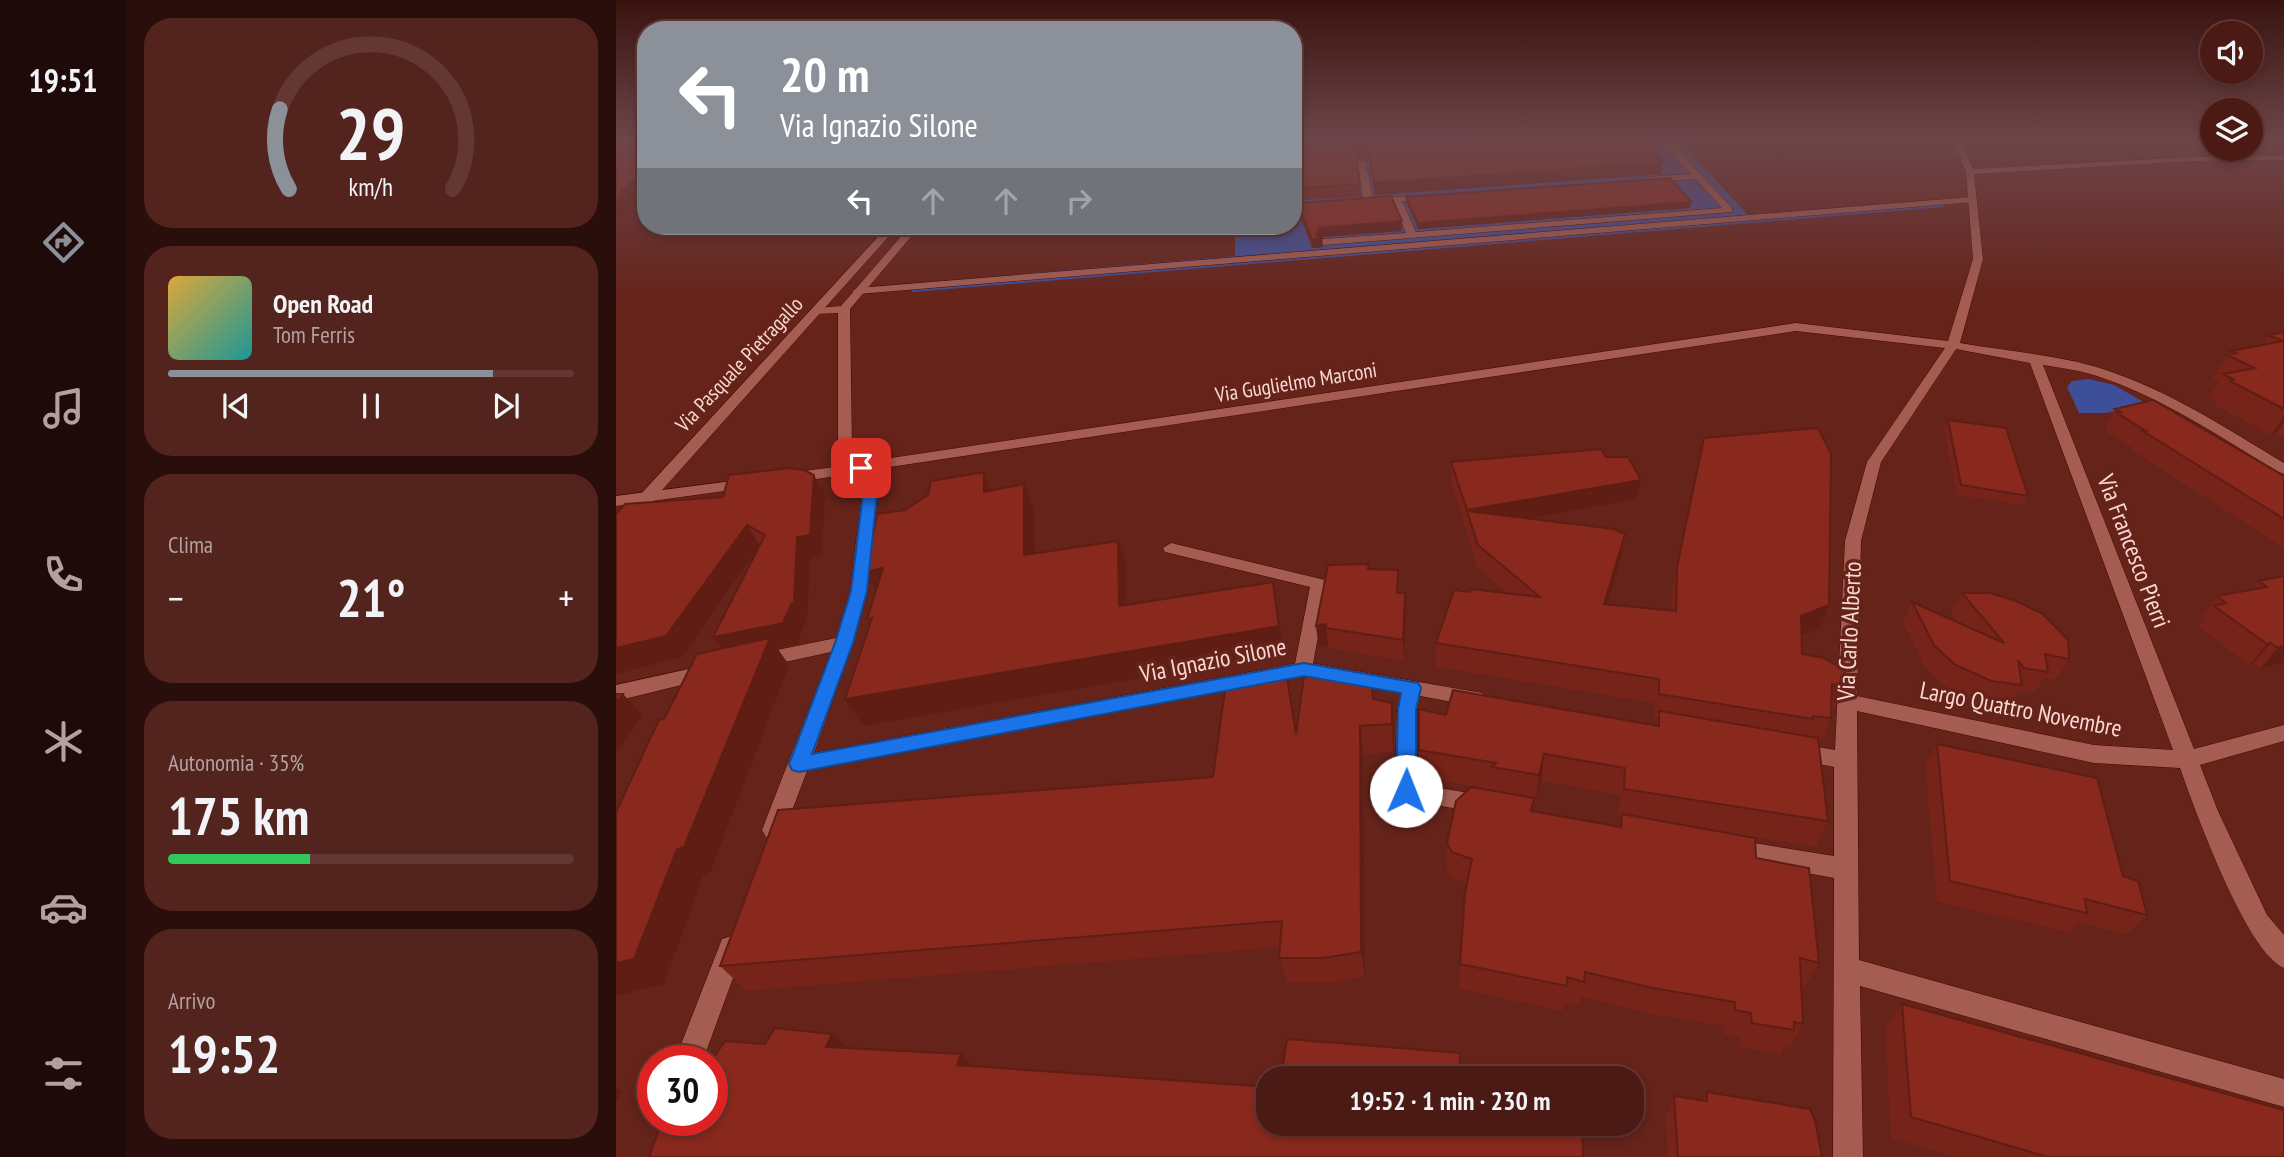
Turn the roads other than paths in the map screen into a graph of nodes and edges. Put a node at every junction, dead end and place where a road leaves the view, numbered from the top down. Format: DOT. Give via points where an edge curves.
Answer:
graph roads {
  1 [pos="1368,193"];
  2 [pos="1712,193"];
  3 [pos="1971,193"];
  4 [pos="1437,196"];
  5 [pos="1396,199"];
  6 [pos="1971,200"];
  7 [pos="1369,201"];
  8 [pos="1356,202"];
  9 [pos="885,235"];
  10 [pos="907,235"];
  11 [pos="1413,236"];
  12 [pos="1324,242"];
  13 [pos="858,291"];
  14 [pos="844,309"];
  15 [pos="816,311"];
  16 [pos="1953,345"];
  17 [pos="2035,360"];
  18 [pos="861,468"];
  19 [pos="2284,469"];
  20 [pos="646,498"];
  21 [pos="616,501"];
  22 [pos="616,531"];
  23 [pos="1171,548"];
  24 [pos="844,643"];
  25 [pos="1304,669"];
  26 [pos="1412,688"];
  27 [pos="616,692"];
  28 [pos="1493,701"];
  29 [pos="1846,701"];
  30 [pos="2284,733"];
  31 [pos="1777,748"];
  32 [pos="1845,760"];
  33 [pos="2187,760"];
  34 [pos="799,764"];
  35 [pos="1502,808"];
  36 [pos="1708,845"];
  37 [pos="765,854"];
  38 [pos="1845,869"];
  39 [pos="737,932"];
  40 [pos="2284,955"];
  41 [pos="1845,969"];
  42 [pos="695,1045"];
  43 [pos="2284,1093"];
  44 [pos="1848,1157"];
  1 -- 7 [label="street"];
  2 -- 11 [label="street" via="1729,210"];
  3 -- 6 [label="street, Via Carlo Alberto"];
  4 -- 5 [label="street"];
  5 -- 7 [label="street"];
  5 -- 11 [label="street"];
  6 -- 13 [label="street"];
  6 -- 16 [label="street, Via Carlo Alberto" via="1978,259"];
  7 -- 8 [label="street"];
  9 -- 15 [label="street, Via Pasquale Pietragallo"];
  10 -- 13 [label="street"];
  11 -- 12 [label="street"];
  13 -- 14 [label="street"];
  14 -- 15 [label="street"];
  14 -- 18 [label="street" via="845,452"];
  15 -- 20 [label="street, Via Pasquale Pietragallo"];
  16 -- 17 [label="street, Via Guglielmo Marconi"];
  16 -- 18 [label="street, Via Guglielmo Marconi" via="1796,327"];
  16 -- 29 [label="street, Via Carlo Alberto" via="1874,462 1853,541"];
  17 -- 19 [label="street, Via Guglielmo Marconi" via="2116,377"];
  17 -- 33 [label="street, Via Francesco Pierri"];
  18 -- 20 [label="street, Via Guglielmo Marconi"];
  18 -- 24 [label="street" via="871,485 859,591"];
  20 -- 21 [label="street, Via Guglielmo Marconi"];
  20 -- 22 [label="street, Via Pasquale Pietragallo"];
  23 -- 25 [label="street" via="1319,584"];
  24 -- 27 [label="street"];
  24 -- 34 [label="street"];
  25 -- 26 [label="street, Via Ignazio Silone"];
  25 -- 34 [label="street, Via Ignazio Silone"];
  26 -- 28 [label="street, Via Ignazio Silone"];
  26 -- 35 [label="street" via="1407,709 1406,791"];
  29 -- 32 [label="street, Via Carlo Alberto"];
  29 -- 33 [label="street, Largo Quattro Novembre" via="2094,754"];
  30 -- 33 [label="street, Largo Quattro Novembre"];
  31 -- 32 [label="street"];
  32 -- 38 [label="street, Via Carlo Alberto"];
  33 -- 40 [label="street, Via Francesco Pierri" via="2258,923"];
  34 -- 37 [label="street"];
  36 -- 38 [label="street"];
  38 -- 41 [label="street, Via Carlo Alberto"];
  39 -- 42 [label="street"];
  41 -- 43 [label="street"];
  41 -- 44 [label="street, Via Carlo Alberto"];
}
